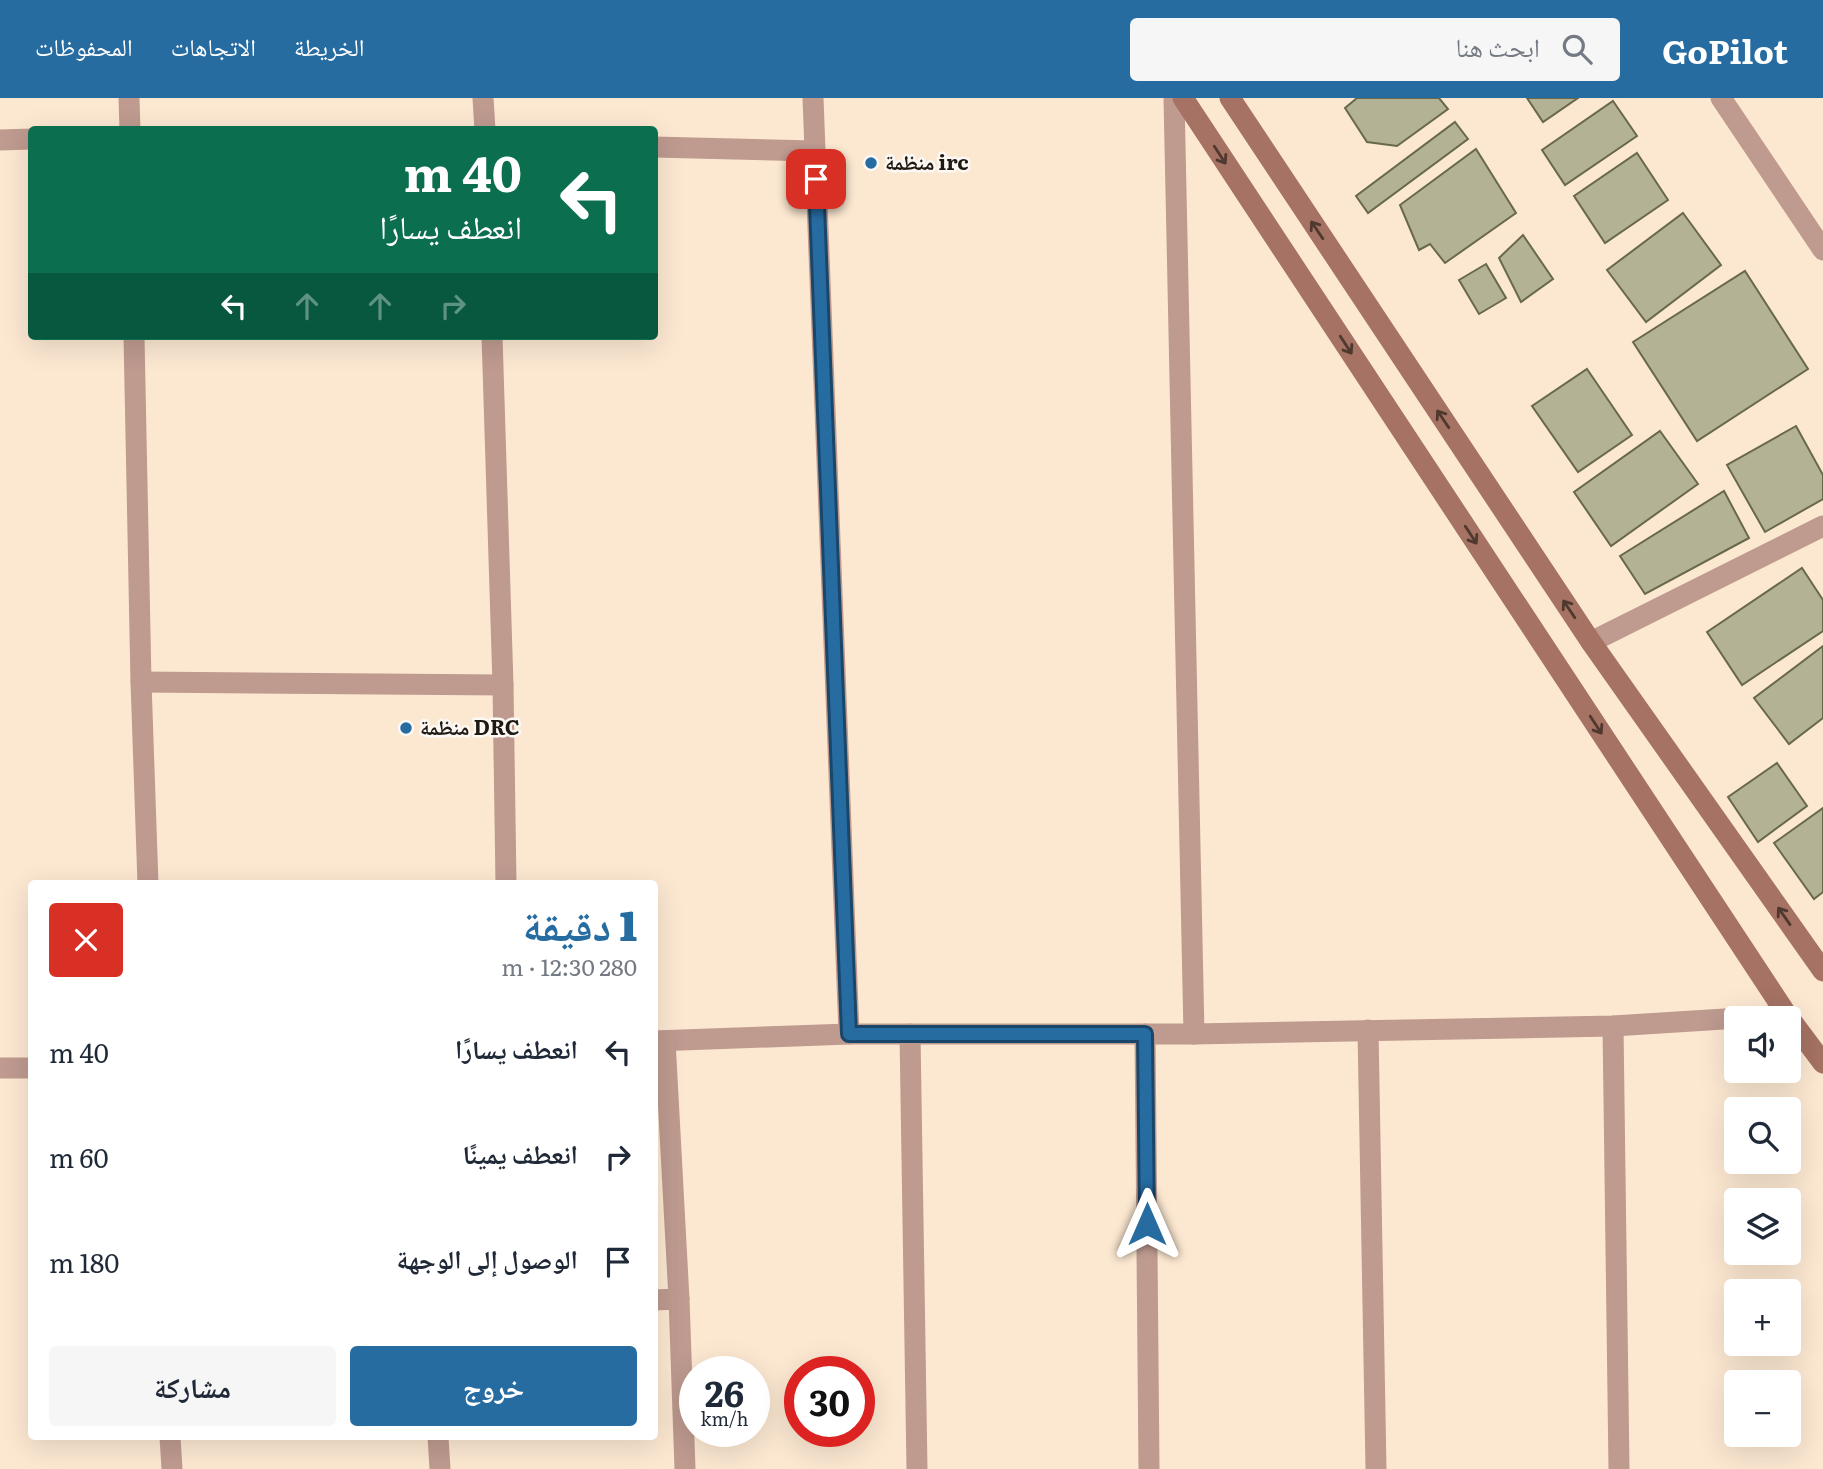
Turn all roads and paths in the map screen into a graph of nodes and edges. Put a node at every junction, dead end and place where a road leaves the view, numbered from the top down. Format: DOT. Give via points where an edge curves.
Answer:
graph roads {
  1 [pos="129,98"];
  2 [pos="483,98"];
  3 [pos="813,98"];
  4 [pos="1174,98"];
  5 [pos="1183,98"];
  6 [pos="1230,98"];
  7 [pos="1721,98"];
  8 [pos="130,126"];
  9 [pos="485,126"];
  10 [pos="28,139"];
  11 [pos="0,140"];
  12 [pos="658,147"];
  13 [pos="814,151"];
  14 [pos="1823,250"];
  15 [pos="134,340"];
  16 [pos="492,340"];
  17 [pos="1823,526"];
  18 [pos="1591,642"];
  19 [pos="141,682"];
  20 [pos="503,684"];
  21 [pos="148,880"];
  22 [pos="506,880"];
  23 [pos="1823,971"];
  24 [pos="1781,1006"];
  25 [pos="1724,1019"];
  26 [pos="1613,1026"];
  27 [pos="1368,1031"];
  28 [pos="849,1034"];
  29 [pos="910,1034"];
  30 [pos="1145,1034"];
  31 [pos="1194,1034"];
  32 [pos="1801,1034"];
  33 [pos="659,1041"];
  34 [pos="1823,1063"];
  35 [pos="0,1068"];
  36 [pos="28,1068"];
  37 [pos="678,1299"];
  38 [pos="658,1300"];
  39 [pos="170,1440"];
  40 [pos="438,1440"];
  41 [pos="172,1469"];
  42 [pos="440,1469"];
  43 [pos="685,1469"];
  44 [pos="917,1469"];
  45 [pos="1149,1469"];
  46 [pos="1376,1469"];
  47 [pos="1619,1469"];
  1 -- 8 [label="street"];
  2 -- 9 [label="street"];
  3 -- 13 [label="street"];
  4 -- 31 [label="street"];
  5 -- 24 [label="street, one-way"];
  18 -- 6 [label="street, one-way"];
  7 -- 14 [label="street"];
  10 -- 11 [label="street"];
  12 -- 13 [label="street"];
  13 -- 28 [label="street"];
  15 -- 19 [label="street"];
  16 -- 20 [label="street"];
  17 -- 18 [label="street"];
  23 -- 18 [label="street, one-way"];
  19 -- 20 [label="street"];
  19 -- 21 [label="street"];
  20 -- 22 [label="street"];
  25 -- 26 [label="street"];
  26 -- 27 [label="street"];
  26 -- 47 [label="street"];
  27 -- 31 [label="street"];
  27 -- 46 [label="street"];
  28 -- 29 [label="street"];
  28 -- 33 [label="street"];
  29 -- 30 [label="street"];
  29 -- 44 [label="street"];
  30 -- 31 [label="street"];
  30 -- 45 [label="street"];
  32 -- 34 [label="street"];
  33 -- 37 [label="street"];
  35 -- 36 [label="street"];
  37 -- 38 [label="street"];
  37 -- 43 [label="street"];
  39 -- 41 [label="street"];
  40 -- 42 [label="street"];
}
